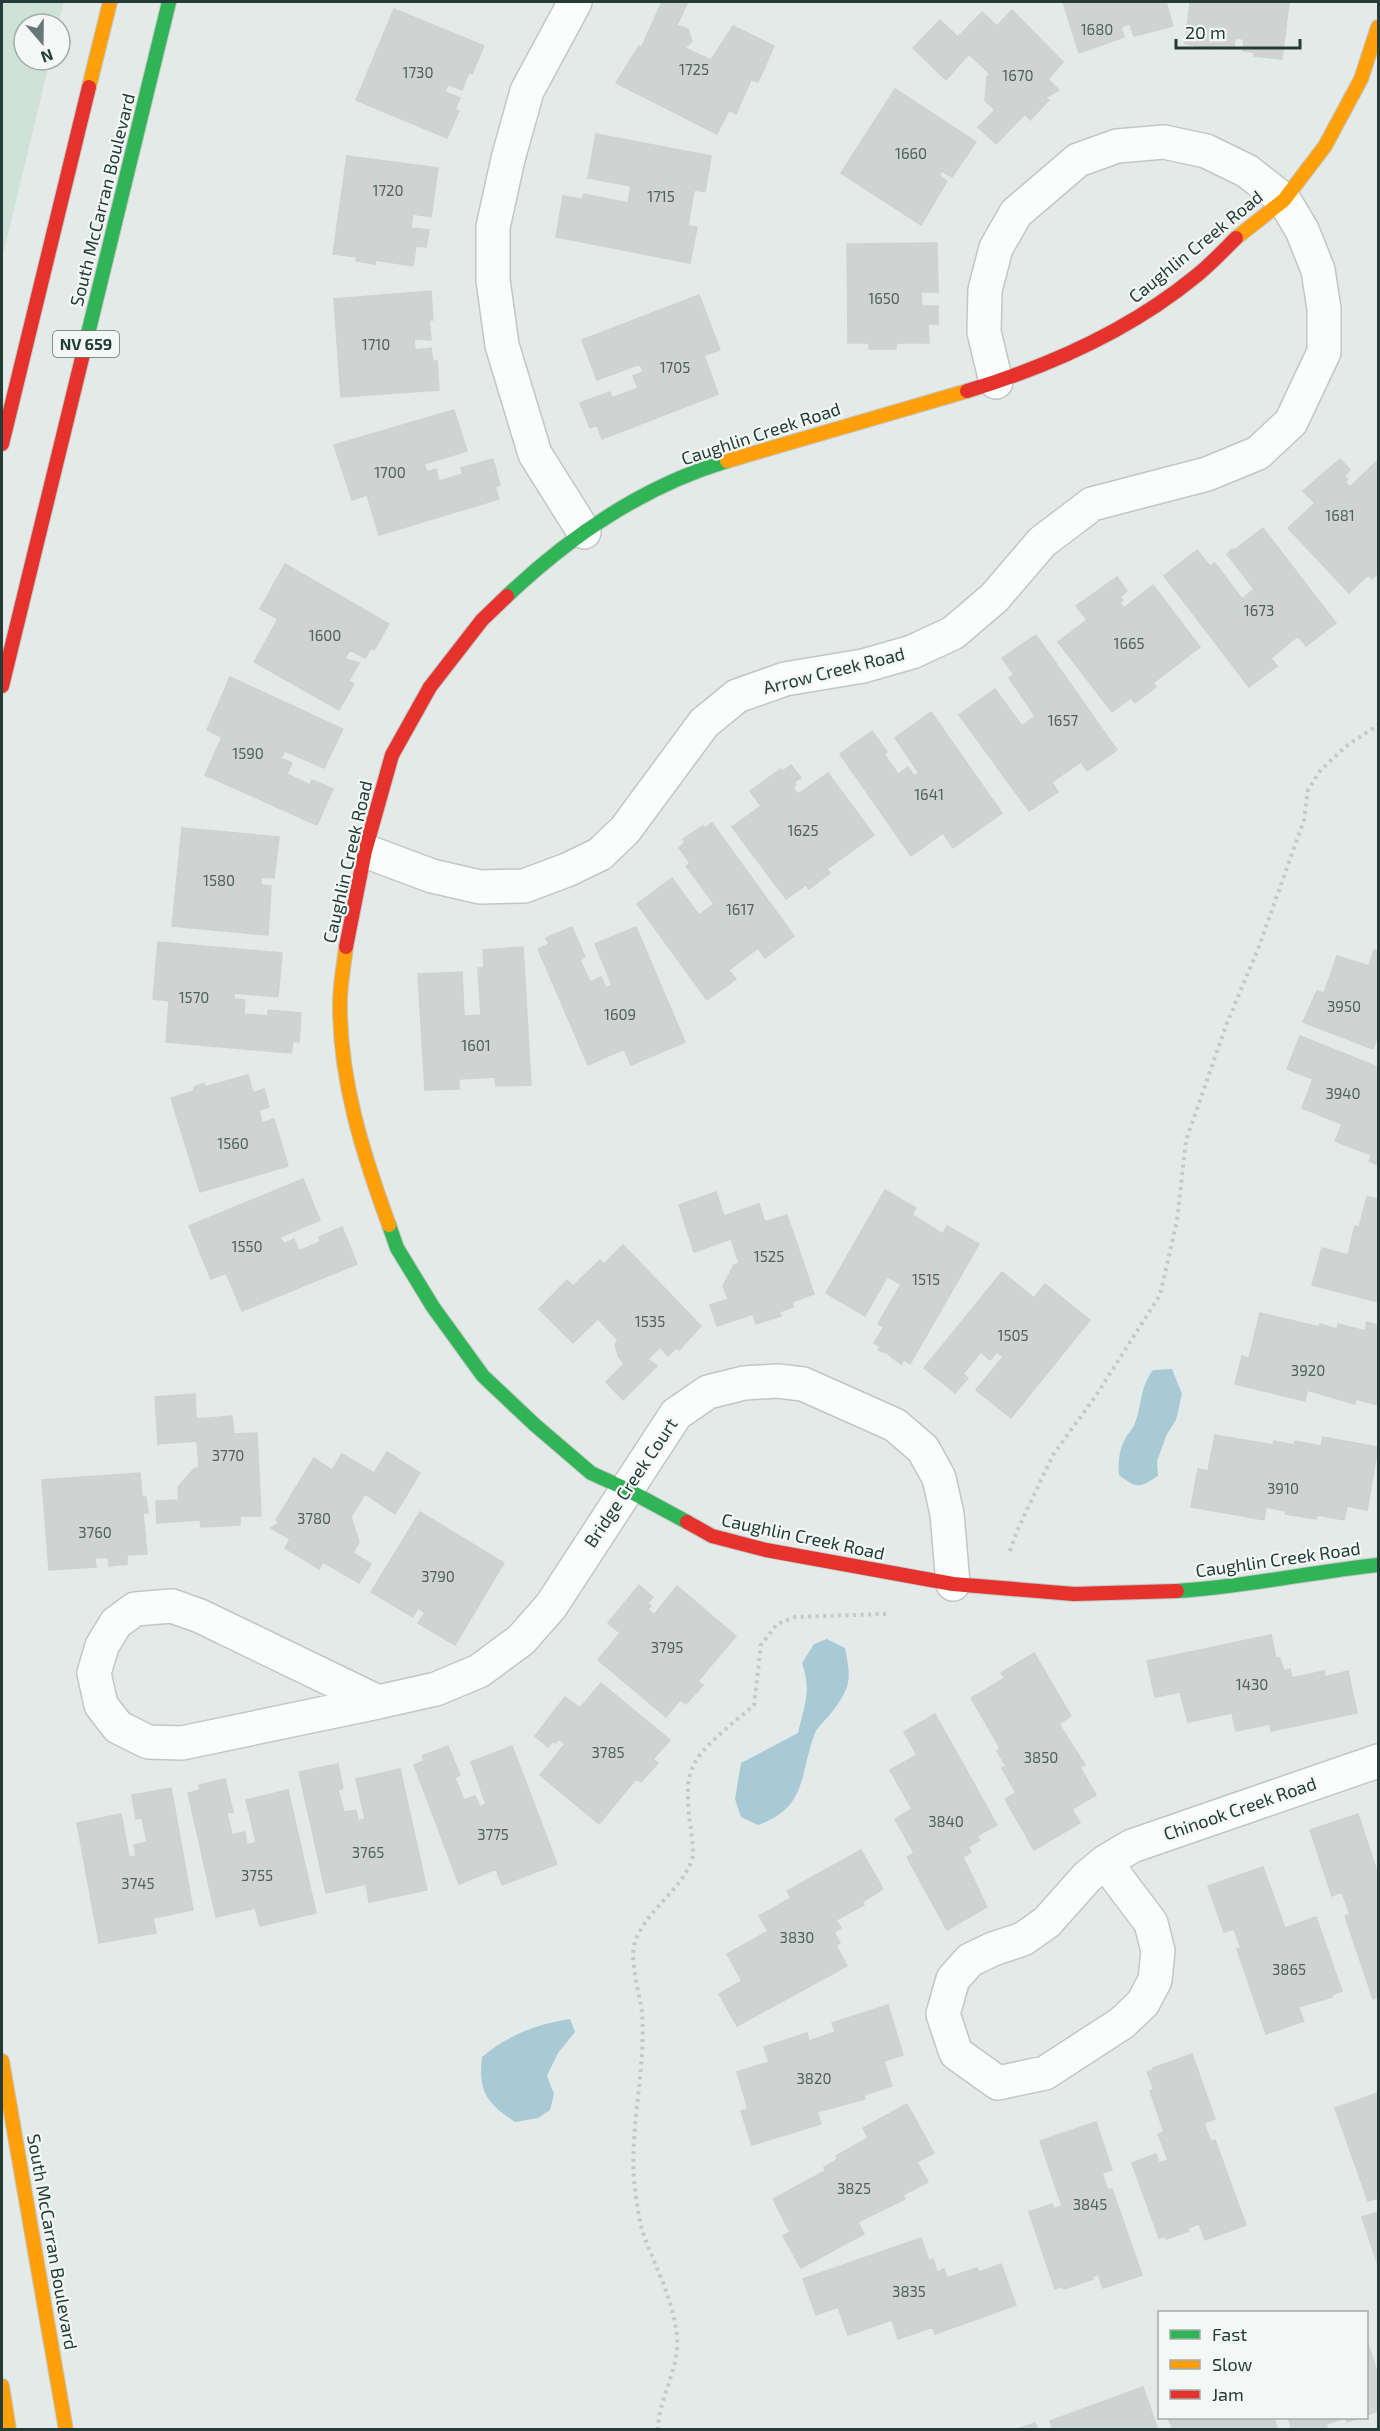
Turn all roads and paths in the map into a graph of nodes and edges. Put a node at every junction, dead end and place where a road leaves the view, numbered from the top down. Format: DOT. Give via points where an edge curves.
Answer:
graph roads {
  1 [pos="110,2"];
  2 [pos="169,2"];
  3 [pos="575,2"];
  4 [pos="1378,27"];
  5 [pos="1284,201"];
  6 [pos="996,382"];
  7 [pos="2,444"];
  8 [pos="584,532"];
  9 [pos="2,686"];
  10 [pos="365,851"];
  11 [pos="626,1489"];
  12 [pos="1378,1565"];
  13 [pos="953,1584"];
  14 [pos="378,1702"];
  15 [pos="1378,1761"];
  16 [pos="1105,1862"];
  17 [pos="2,2061"];
  18 [pos="2,2386"];
  19 [pos="9,2430"];
  20 [pos="66,2430"];
  1 -- 7 [label="street, NV 659"];
  2 -- 9 [label="street, South McCarran Boulevard / NV 659"];
  3 -- 8 [label="street" via="527,91 493,227 494,280 502,345 535,454"];
  4 -- 5 [label="street, Caughlin Creek Road" via="1361,79 1325,146"];
  5 -- 6 [label="street, Caughlin Creek Road" via="1249,226 1196,276 1136,319 1069,355"];
  5 -- 6 [label="street, Arrow Creek Road" via="1248,171 1206,151 1164,142 1117,146 1078,160 1016,213 996,248 985,290 984,332"];
  5 -- 10 [label="street, Arrow Creek Road" via="1302,230 1318,270 1324,309 1324,352 1291,422 1258,453 1208,474 1092,504 1042,542 994,598 953,633 912,652 862,666 785,679 738,696 704,723 625,830 600,854 567,870 524,886 480,887 432,876"];
  6 -- 8 [label="street, Caughlin Creek Road" via="711,466 646,494"];
  8 -- 10 [label="street, Caughlin Creek Road" via="534,570 483,620 430,687 392,755"];
  10 -- 11 [label="street, Caughlin Creek Road" via="347,935 340,1002 346,1082 367,1166 397,1248 433,1307 483,1376 591,1473"];
  11 -- 13 [label="street, Caughlin Creek Road" via="712,1536 834,1564"];
  11 -- 13 [label="street, Bridge Creek Court" via="676,1413 708,1392 744,1383 803,1384 896,1425 923,1449 939,1478 945,1505"];
  11 -- 14 [label="street, Bridge Creek Court" via="551,1606 520,1640 479,1671 447,1685"];
  12 -- 13 [label="street, Caughlin Creek Road" via="1223,1588 1142,1593 1074,1594"];
  14 -- 14 [label="street, Bridge Creek Court" via="183,1743 148,1742 118,1727 106,1713 94,1673 102,1646 116,1623 135,1609 172,1606"];
  15 -- 16 [label="street, Chinook Creek Road" via="1132,1846"];
  16 -- 16 [label="street, Chinook Creek Road" via="1150,1923 1158,1951 1155,1980 1143,2003 1122,2022 1045,2073 999,2083 956,2053 943,2014 953,1979 970,1960 1023,1939 1047,1922"];
  17 -- 20 [label="street, South McCarran Boulevard"];
  18 -- 19 [label="street"];
}
